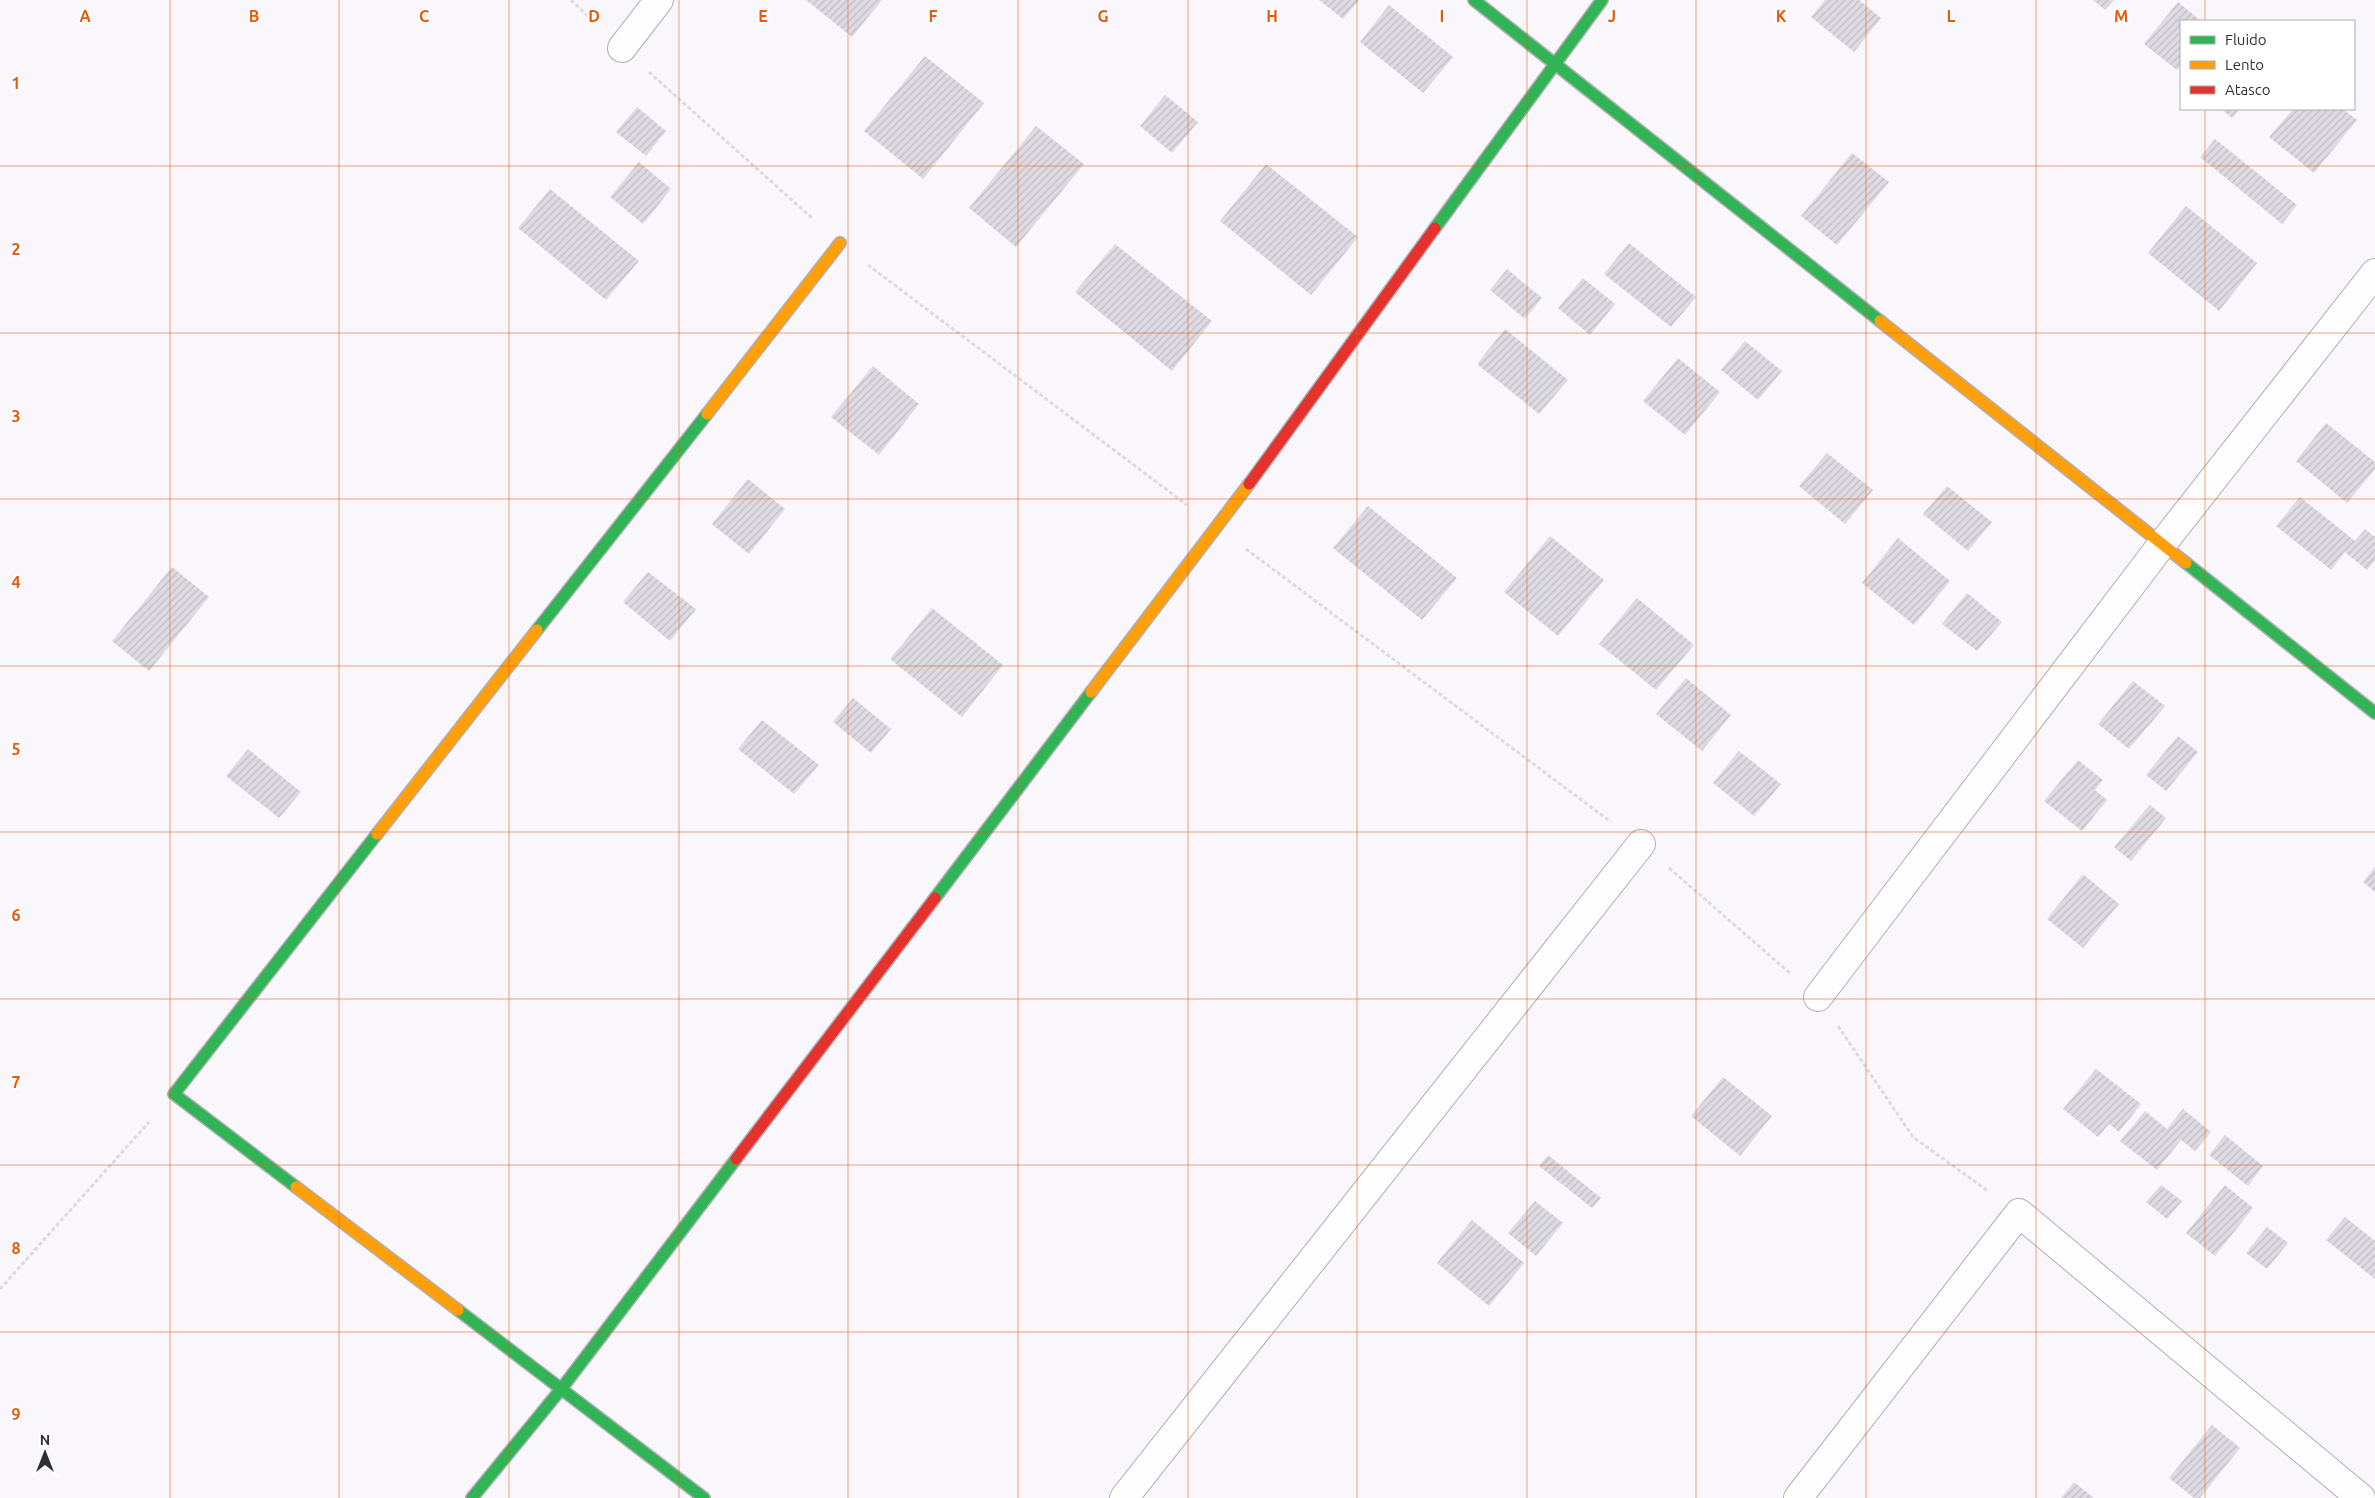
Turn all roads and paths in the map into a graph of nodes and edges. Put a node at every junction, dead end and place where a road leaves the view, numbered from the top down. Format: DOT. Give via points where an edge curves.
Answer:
graph roads {
  1 [pos="571,0"];
  2 [pos="659,0"];
  3 [pos="1474,0"];
  4 [pos="1602,0"];
  5 [pos="622,48"];
  6 [pos="1555,63"];
  7 [pos="840,243"];
  8 [pos="2375,273"];
  9 [pos="1216,528"];
  10 [pos="2163,543"];
  11 [pos="2375,713"];
  12 [pos="1641,844"];
  13 [pos="1818,998"];
  14 [pos="174,1094"];
  15 [pos="2019,1213"];
  16 [pos="0,1289"];
  17 [pos="562,1388"];
  18 [pos="472,1498"];
  19 [pos="704,1498"];
  20 [pos="1124,1498"];
  21 [pos="1798,1498"];
  22 [pos="2361,1498"];
  1 -- 5 [label="path"];
  2 -- 5 [label="street"];
  3 -- 6 [label="street"];
  4 -- 6 [label="street"];
  5 -- 7 [label="path"];
  6 -- 9 [label="street"];
  6 -- 10 [label="street"];
  7 -- 9 [label="path"];
  7 -- 14 [label="street"];
  8 -- 10 [label="street"];
  9 -- 12 [label="path"];
  9 -- 17 [label="street"];
  10 -- 11 [label="street"];
  10 -- 13 [label="street"];
  12 -- 13 [label="path"];
  12 -- 20 [label="street"];
  13 -- 15 [label="path" via="1913,1137"];
  14 -- 16 [label="path"];
  14 -- 17 [label="street"];
  15 -- 21 [label="street"];
  15 -- 22 [label="street"];
  17 -- 18 [label="street"];
  17 -- 19 [label="street"];
}
